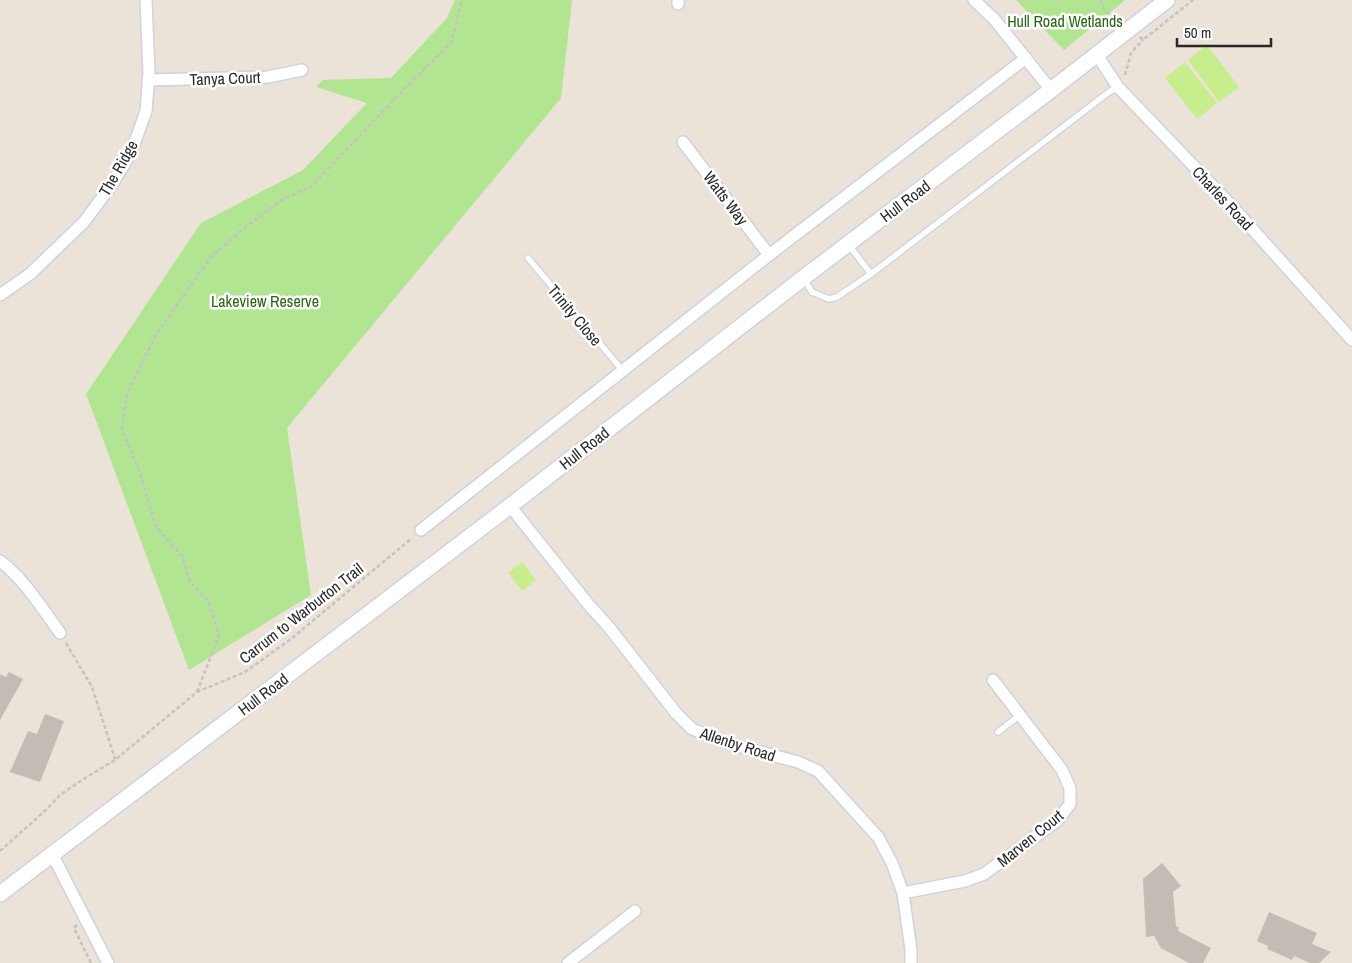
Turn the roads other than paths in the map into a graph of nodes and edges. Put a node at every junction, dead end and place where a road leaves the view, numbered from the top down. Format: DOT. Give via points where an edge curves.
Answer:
graph roads {
  1 [pos="146,0"];
  2 [pos="974,0"];
  3 [pos="1167,0"];
  4 [pos="1097,55"];
  5 [pos="1026,58"];
  6 [pos="302,70"];
  7 [pos="148,80"];
  8 [pos="1118,87"];
  9 [pos="1051,90"];
  10 [pos="684,142"];
  11 [pos="848,244"];
  12 [pos="769,255"];
  13 [pos="528,258"];
  14 [pos="871,274"];
  15 [pos="804,278"];
  16 [pos="0,295"];
  17 [pos="1352,340"];
  18 [pos="623,371"];
  19 [pos="510,506"];
  20 [pos="421,530"];
  21 [pos="0,561"];
  22 [pos="60,633"];
  23 [pos="993,680"];
  24 [pos="1020,715"];
  25 [pos="998,732"];
  26 [pos="52,854"];
  27 [pos="903,893"];
  28 [pos="0,894"];
  29 [pos="635,911"];
  30 [pos="108,963"];
  31 [pos="568,963"];
  32 [pos="911,963"];
  1 -- 7 [label="street, The Ridge"];
  2 -- 5 [label="street"];
  3 -- 4 [label="main road, Hull Road"];
  4 -- 8 [label="street, Charles Road"];
  4 -- 9 [label="main road, Hull Road"];
  5 -- 9 [label="street"];
  5 -- 12 [label="street"];
  6 -- 7 [label="street, Tanya Court" via="268,77"];
  7 -- 16 [label="street, The Ridge" via="146,111 131,153 110,187 84,222 57,249"];
  8 -- 14 [label="lane"];
  8 -- 17 [label="street, Charles Road" via="1229,203"];
  9 -- 11 [label="main road, Hull Road"];
  10 -- 12 [label="street, Watts Way"];
  11 -- 14 [label="lane"];
  11 -- 15 [label="main road, Hull Road"];
  12 -- 18 [label="street"];
  13 -- 18 [label="lane, Trinity Close"];
  14 -- 15 [label="lane" via="829,299 812,292"];
  15 -- 19 [label="main road, Hull Road"];
  18 -- 20 [label="street"];
  19 -- 26 [label="main road, Hull Road"];
  19 -- 27 [label="street, Allenby Road" via="692,729 818,771 878,837"];
  21 -- 22 [label="street" via="32,593"];
  23 -- 24 [label="street, Marven Court"];
  24 -- 25 [label="lane"];
  24 -- 27 [label="street, Marven Court" via="1062,770 1070,788 1070,804 1058,820 984,874"];
  26 -- 28 [label="main road, Hull Road"];
  26 -- 30 [label="street"];
  27 -- 32 [label="street, Allenby Road"];
  29 -- 31 [label="street"];
}
